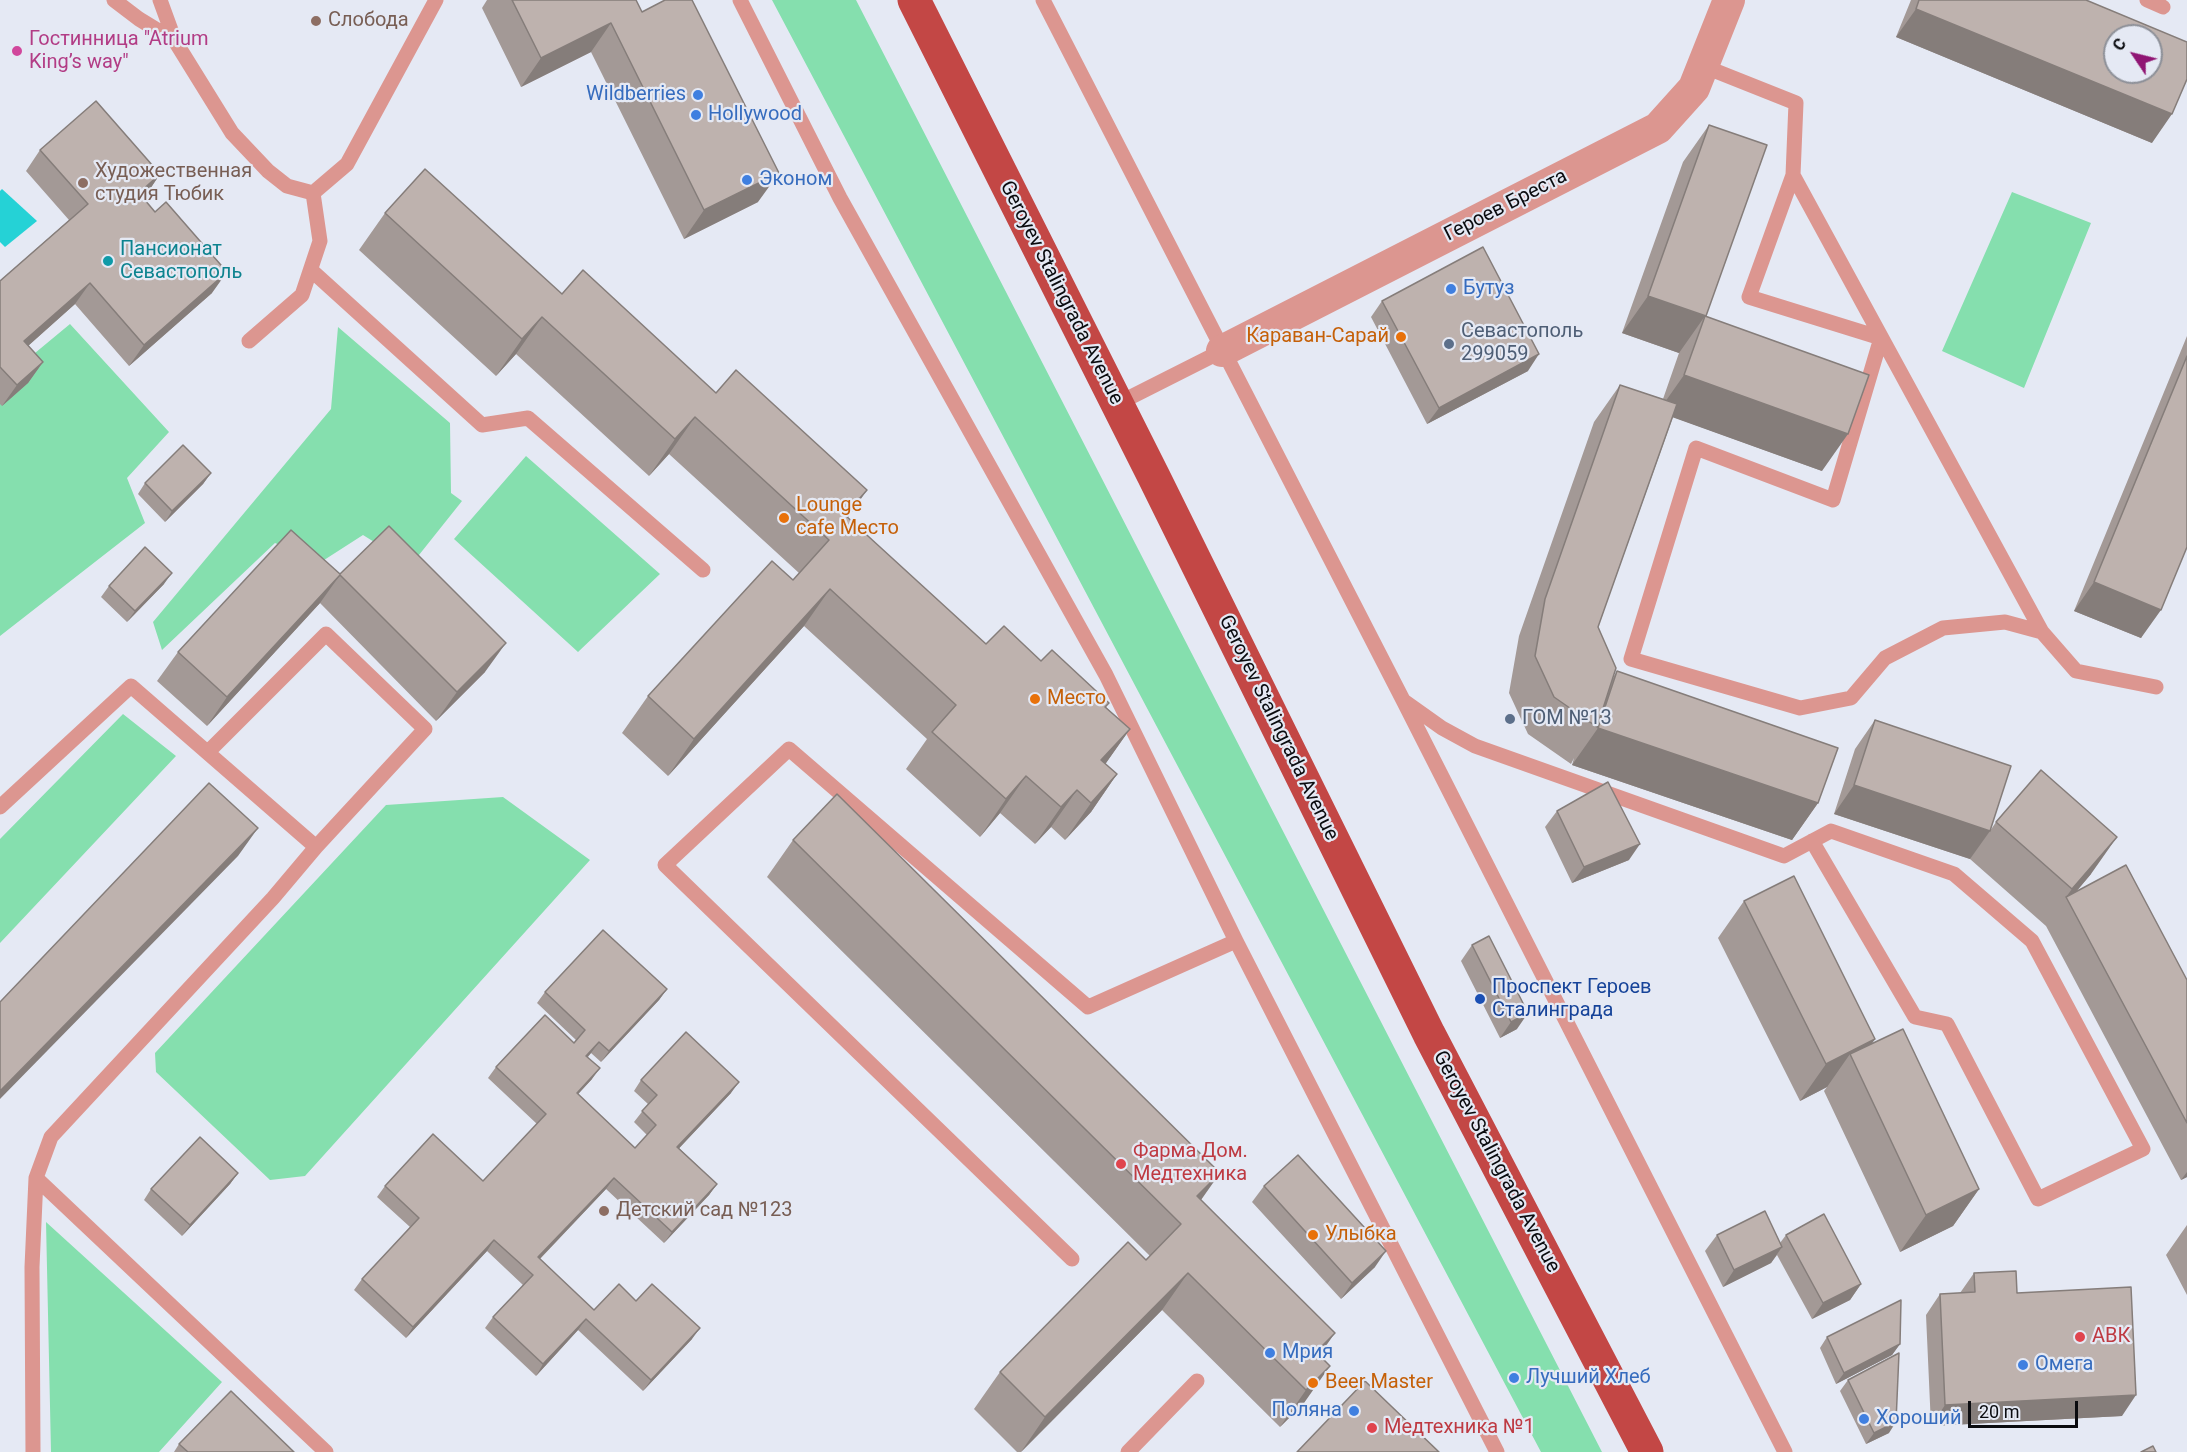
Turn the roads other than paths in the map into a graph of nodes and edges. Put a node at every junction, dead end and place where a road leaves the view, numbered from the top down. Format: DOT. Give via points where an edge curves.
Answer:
graph roads {
  1 [pos="114,0"];
  2 [pos="160,0"];
  3 [pos="436,0"];
  4 [pos="740,0"];
  5 [pos="914,0"];
  6 [pos="1043,0"];
  7 [pos="1729,0"];
  8 [pos="2147,0"];
  9 [pos="2163,7"];
  10 [pos="175,40"];
  11 [pos="1703,66"];
  12 [pos="1793,175"];
  13 [pos="314,193"];
  14 [pos="311,270"];
  15 [pos="1881,338"];
  16 [pos="249,341"];
  17 [pos="1222,351"];
  18 [pos="1117,404"];
  19 [pos="703,570"];
  20 [pos="2042,632"];
  21 [pos="2156,687"];
  22 [pos="1403,700"];
  23 [pos="208,752"];
  24 [pos="0,807"];
  25 [pos="1812,841"];
  26 [pos="316,847"];
  27 [pos="1236,941"];
  28 [pos="36,1178"];
  29 [pos="1072,1259"];
  30 [pos="1197,1381"];
  31 [pos="33,1452"];
  32 [pos="326,1452"];
  33 [pos="1128,1452"];
  34 [pos="1497,1452"];
  35 [pos="1647,1452"];
  36 [pos="1785,1452"];
  1 -- 10 [label="lane"];
  2 -- 10 [label="lane"];
  3 -- 13 [label="lane" via="348,164"];
  4 -- 27 [label="lane" via="840,198 1106,675"];
  5 -- 18 [label="main road, Geroyev Stalingrada Avenue"];
  6 -- 17 [label="lane"];
  7 -- 11 [label="street, Героев Бреста"];
  8 -- 9 [label="lane"];
  10 -- 13 [label="lane" via="232,133 287,186"];
  11 -- 12 [label="lane" via="1796,103"];
  11 -- 17 [label="street, Героев Бреста" via="1694,88 1658,128"];
  12 -- 15 [label="lane"];
  12 -- 15 [label="lane" via="1749,297"];
  13 -- 14 [label="lane" via="320,241"];
  14 -- 16 [label="lane" via="302,295"];
  14 -- 19 [label="lane" via="482,425 528,418"];
  15 -- 20 [label="lane"];
  15 -- 20 [label="lane" via="1833,500 1695,448 1631,659 1800,708 1851,698 1885,658 1943,628 2005,622"];
  17 -- 18 [label="lane"];
  17 -- 22 [label="lane"];
  18 -- 35 [label="main road, Geroyev Stalingrada Avenue" via="1429,1034"];
  20 -- 21 [label="lane" via="2076,671"];
  22 -- 25 [label="lane" via="1475,746 1784,856"];
  22 -- 36 [label="lane"];
  23 -- 24 [label="lane" via="131,686"];
  23 -- 26 [label="lane"];
  23 -- 26 [label="lane" via="326,634 425,729"];
  25 -- 25 [label="lane" via="1915,1017 1947,1023 2038,1199 2143,1149 2032,941 1954,874 1831,831"];
  26 -- 28 [label="lane" via="51,1137"];
  27 -- 29 [label="lane" via="1088,1007 789,749 665,865"];
  27 -- 34 [label="lane"];
  28 -- 31 [label="lane" via="32,1267"];
  28 -- 32 [label="lane"];
  30 -- 33 [label="lane"];
}
